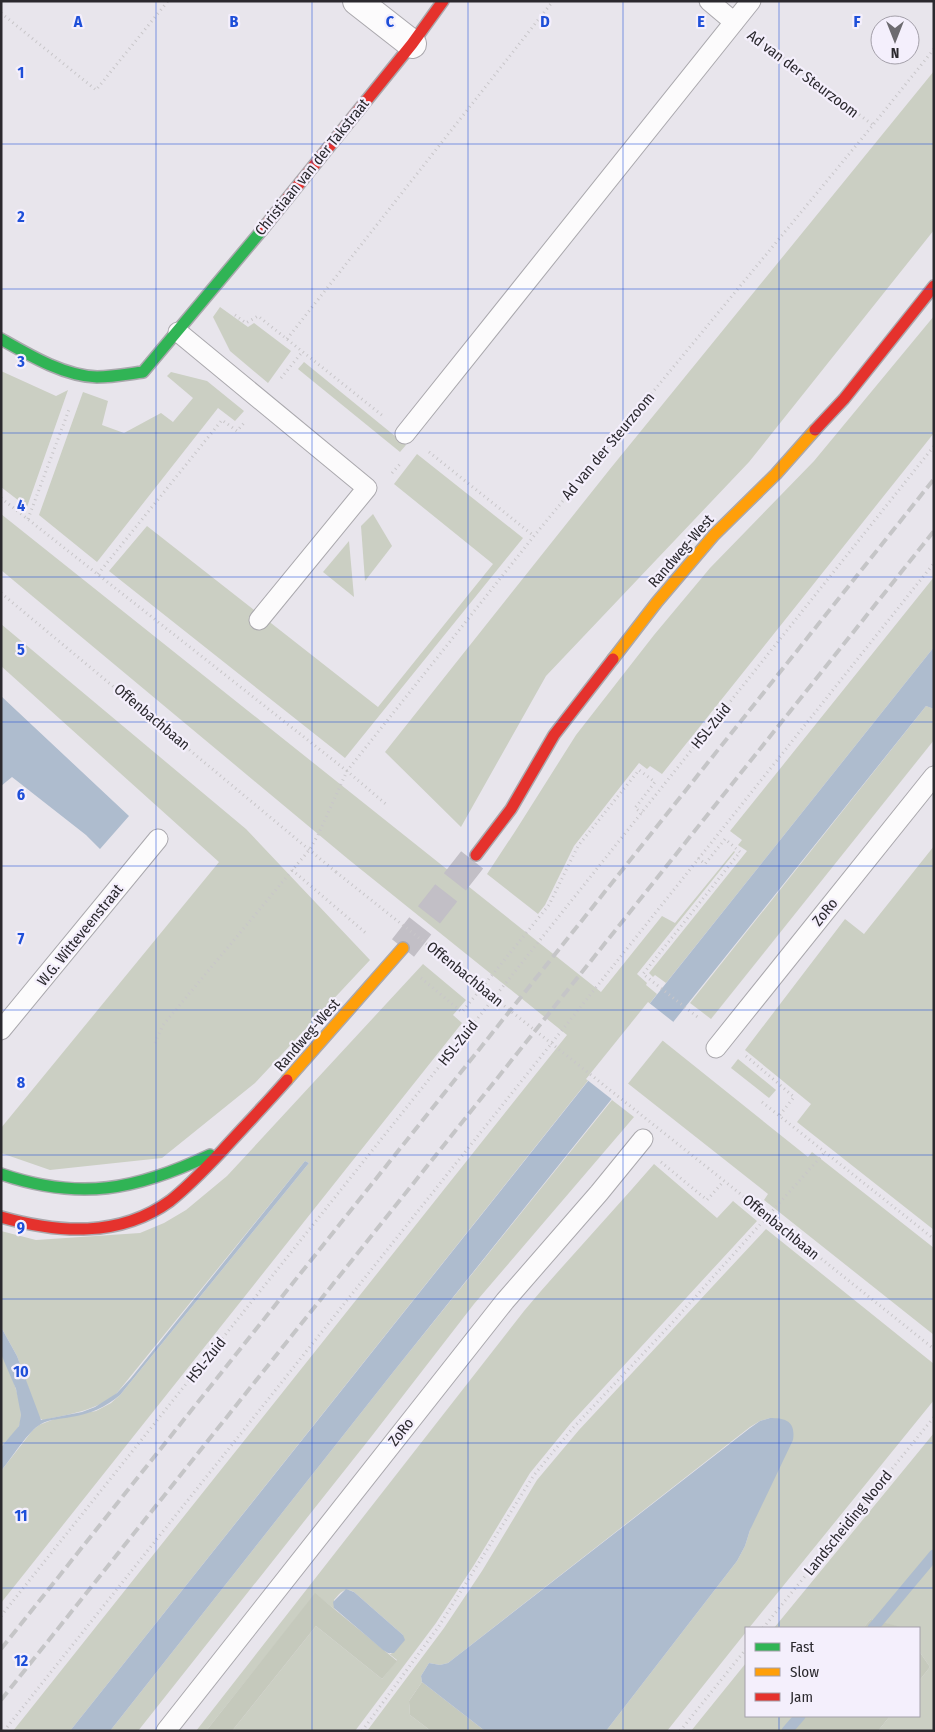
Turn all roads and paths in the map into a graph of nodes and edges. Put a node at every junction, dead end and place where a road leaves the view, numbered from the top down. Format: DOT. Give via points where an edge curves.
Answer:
graph roads {
  1 [pos="168,1"];
  2 [pos="357,1"];
  3 [pos="443,1"];
  4 [pos="553,1"];
  5 [pos="709,1"];
  6 [pos="751,1"];
  7 [pos="1,13"];
  8 [pos="734,22"];
  9 [pos="412,44"];
  10 [pos="934,49"];
  11 [pos="873,125"];
  12 [pos="934,286"];
  13 [pos="258,316"];
  14 [pos="178,332"];
  15 [pos="280,333"];
  16 [pos="287,338"];
  17 [pos="1,339"];
  18 [pos="303,352"];
  19 [pos="79,375"];
  20 [pos="262,401"];
  21 [pos="405,434"];
  22 [pos="934,446"];
  23 [pos="1,498"];
  24 [pos="504,512"];
  25 [pos="28,519"];
  26 [pos="534,536"];
  27 [pos="934,563"];
  28 [pos="98,574"];
  29 [pos="1,592"];
  30 [pos="259,620"];
  31 [pos="347,771"];
  32 [pos="934,776"];
  33 [pos="388,806"];
  34 [pos="642,813"];
  35 [pos="158,839"];
  36 [pos="310,849"];
  37 [pos="476,856"];
  38 [pos="698,858"];
  39 [pos="292,870"];
  40 [pos="361,929"];
  41 [pos="403,948"];
  42 [pos="452,1004"];
  43 [pos="694,1014"];
  44 [pos="1,1030"];
  45 [pos="155,1043"];
  46 [pos="716,1048"];
  47 [pos="752,1062"];
  48 [pos="762,1102"];
  49 [pos="779,1116"];
  50 [pos="643,1139"];
  51 [pos="232,1140"];
  52 [pos="825,1152"];
  53 [pos="666,1166"];
  54 [pos="1,1174"];
  55 [pos="724,1181"];
  56 [pos="769,1216"];
  57 [pos="1,1217"];
  58 [pos="934,1240"];
  59 [pos="934,1349"];
  60 [pos="934,1417"];
  61 [pos="1,1616"];
  62 [pos="764,1627"];
  63 [pos="745,1650"];
  64 [pos="4,1731"];
  65 [pos="166,1731"];
  66 [pos="362,1731"];
  67 [pos="680,1731"];
  1 -- 7 [label="path" via="96,90"];
  2 -- 9 [label="street"];
  3 -- 9 [label="main road, Christiaan van der Takstraat"];
  4 -- 16 [label="path"];
  5 -- 8 [label="lane, Ad van der Steurzoom"];
  6 -- 8 [label="lane, Ad van der Steurzoom"];
  8 -- 11 [label="path, Ad van der Steurzoom"];
  8 -- 21 [label="lane, Ad van der Steurzoom"];
  9 -- 14 [label="main road, Christiaan van der Takstraat"];
  10 -- 11 [label="path, Ad van der Steurzoom"];
  11 -- 26 [label="path, Ad van der Steurzoom"];
  12 -- 37 [label="main road, Randweg-West" via="844,399 776,474 714,535 657,602 554,735 511,810"];
  13 -- 15 [label="path"];
  14 -- 19 [label="main road, Christiaan van der Takstraat" via="142,372 95,377"];
  14 -- 20 [label="lane"];
  17 -- 19 [label="main road, Christiaan van der Takstraat"];
  18 -- 20 [label="path"];
  19 -- 25 [label="path" via="77,389"];
  20 -- 28 [label="path" via="237,431 222,420"];
  20 -- 30 [label="lane" via="367,488"];
  22 -- 34 [label="path, HSL-Zuid"];
  23 -- 25 [label="path"];
  24 -- 26 [label="path"];
  25 -- 28 [label="path"];
  26 -- 31 [label="path, Ad van der Steurzoom"];
  27 -- 38 [label="path"];
  28 -- 31 [label="path"];
  29 -- 36 [label="path, Offenbachbaan"];
  31 -- 33 [label="path"];
  31 -- 36 [label="path, Ad van der Steurzoom"];
  32 -- 46 [label="lane, ZoRo"];
  34 -- 42 [label="path" via="635,808 655,782 639,770 578,846 549,905 462,1012"];
  34 -- 61 [label="path, HSL-Zuid"];
  35 -- 44 [label="lane, W.G. Witteveenstraat"];
  36 -- 39 [label="path, Ad van der Steurzoom"];
  36 -- 55 [label="path, Offenbachbaan, bridge"];
  38 -- 43 [label="path" via="705,864 725,839 740,852 643,974"];
  38 -- 64 [label="path"];
  39 -- 40 [label="path"];
  39 -- 45 [label="path, Ad van der Steurzoom" via="163,1025"];
  41 -- 51 [label="main road, Randweg-West"];
  47 -- 49 [label="path" via="794,1097"];
  48 -- 49 [label="path"];
  49 -- 52 [label="path"];
  50 -- 65 [label="lane, ZoRo" via="505,1300"];
  51 -- 54 [label="main road, Randweg-West" via="191,1165 127,1185 49,1192"];
  51 -- 57 [label="main road, Randweg-West" via="185,1189 141,1218 90,1230 66,1229 44,1221 16,1222"];
  52 -- 56 [label="path"];
  52 -- 58 [label="path"];
  53 -- 55 [label="path" via="707,1200"];
  55 -- 56 [label="path, Offenbachbaan"];
  56 -- 59 [label="path, Offenbachbaan"];
  56 -- 66 [label="path" via="572,1429 534,1475 439,1626"];
  60 -- 62 [label="path, Landscheiding Noord"];
  63 -- 67 [label="path"];
}
